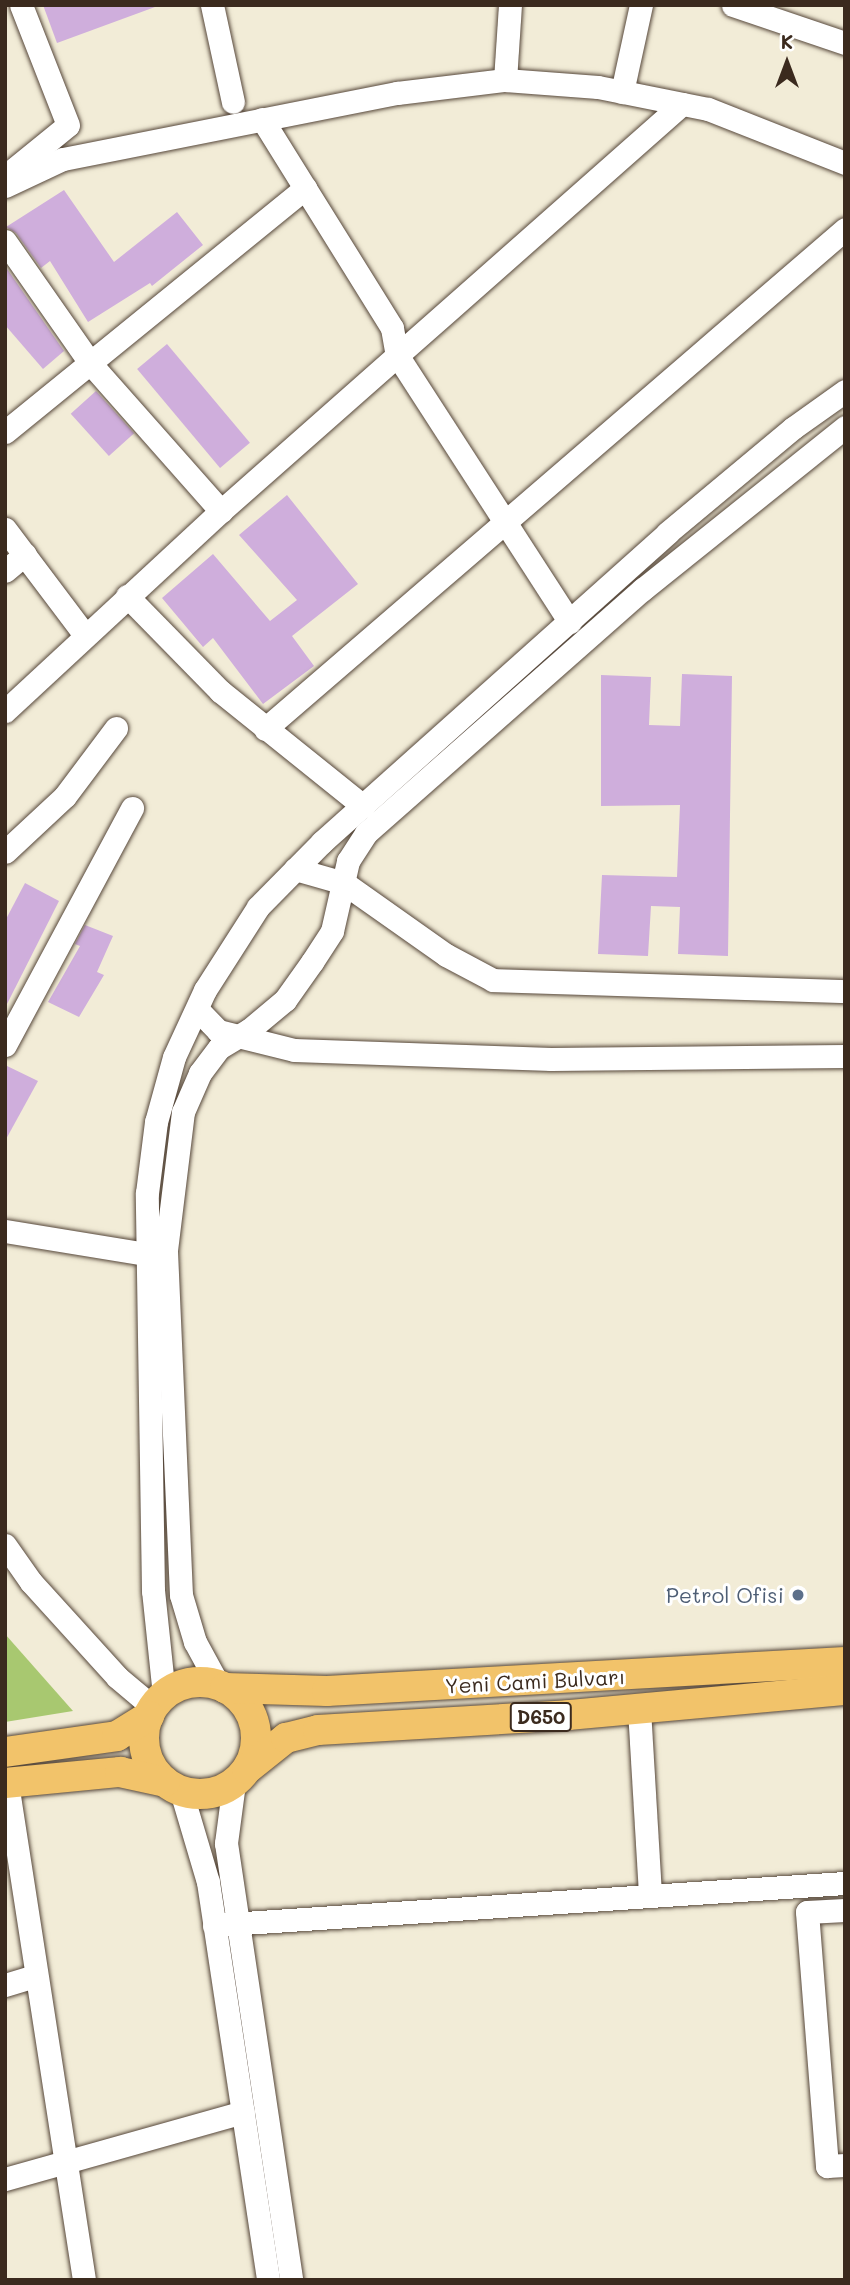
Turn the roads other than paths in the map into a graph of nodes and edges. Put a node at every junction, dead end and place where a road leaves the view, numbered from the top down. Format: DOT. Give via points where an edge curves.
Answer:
graph roads {
  1 [pos="21,5"];
  2 [pos="212,5"];
  3 [pos="510,5"];
  4 [pos="641,5"];
  5 [pos="733,5"];
  6 [pos="805,15"];
  7 [pos="845,43"];
  8 [pos="505,80"];
  9 [pos="622,92"];
  10 [pos="233,102"];
  11 [pos="682,104"];
  12 [pos="262,118"];
  13 [pos="845,163"];
  14 [pos="5,176"];
  15 [pos="5,186"];
  16 [pos="305,188"];
  17 [pos="845,229"];
  18 [pos="5,241"];
  19 [pos="397,355"];
  20 [pos="90,363"];
  21 [pos="845,391"];
  22 [pos="845,427"];
  23 [pos="5,432"];
  24 [pos="221,511"];
  25 [pos="502,520"];
  26 [pos="5,529"];
  27 [pos="24,554"];
  28 [pos="5,571"];
  29 [pos="127,596"];
  30 [pos="570,622"];
  31 [pos="84,634"];
  32 [pos="5,711"];
  33 [pos="116,728"];
  34 [pos="265,729"];
  35 [pos="363,806"];
  36 [pos="132,808"];
  37 [pos="5,852"];
  38 [pos="295,869"];
  39 [pos="344,883"];
  40 [pos="845,991"];
  41 [pos="197,1009"];
  42 [pos="236,1038"];
  43 [pos="5,1045"];
  44 [pos="845,1056"];
  45 [pos="5,1231"];
  46 [pos="146,1254"];
  47 [pos="5,1545"];
  48 [pos="845,1662"];
  49 [pos="222,1687"];
  50 [pos="845,1690"];
  51 [pos="155,1706"];
  52 [pos="639,1709"];
  53 [pos="5,1752"];
  54 [pos="241,1776"];
  55 [pos="6,1783"];
  56 [pos="173,1786"];
  57 [pos="845,1883"];
  58 [pos="650,1896"];
  59 [pos="845,1910"];
  60 [pos="238,1922"];
  61 [pos="214,1925"];
  62 [pos="35,1976"];
  63 [pos="5,1985"];
  64 [pos="243,2112"];
  65 [pos="65,2162"];
  66 [pos="845,2165"];
  67 [pos="5,2179"];
  68 [pos="84,2280"];
  69 [pos="268,2280"];
  70 [pos="291,2280"];
  1 -- 14 [label="street" via="68,124"];
  2 -- 10 [label="street"];
  3 -- 8 [label="street"];
  4 -- 9 [label="street"];
  5 -- 6 [label="street"];
  6 -- 7 [label="street"];
  8 -- 9 [label="street"];
  8 -- 12 [label="street" via="397,93"];
  9 -- 11 [label="street"];
  11 -- 13 [label="street" via="708,109"];
  11 -- 19 [label="street"];
  12 -- 15 [label="street" via="63,159"];
  12 -- 16 [label="street"];
  16 -- 19 [label="street" via="392,328"];
  16 -- 20 [label="street"];
  17 -- 25 [label="street"];
  18 -- 20 [label="street"];
  19 -- 24 [label="street"];
  19 -- 25 [label="street"];
  20 -- 23 [label="street"];
  20 -- 24 [label="street"];
  21 -- 30 [label="street" via="793,428 667,533"];
  22 -- 39 [label="street" via="643,589 366,833 348,861"];
  24 -- 29 [label="street"];
  25 -- 30 [label="street"];
  25 -- 34 [label="street"];
  26 -- 27 [label="street"];
  27 -- 28 [label="street"];
  27 -- 31 [label="street"];
  29 -- 31 [label="street"];
  29 -- 34 [label="street" via="220,691"];
  30 -- 35 [label="street"];
  31 -- 32 [label="street"];
  33 -- 37 [label="street" via="65,796"];
  34 -- 35 [label="street"];
  35 -- 38 [label="street"];
  36 -- 43 [label="street"];
  38 -- 39 [label="street"];
  38 -- 41 [label="street" via="258,907"];
  39 -- 40 [label="street" via="446,955 493,980"];
  39 -- 42 [label="street" via="332,931 312,962 285,1000"];
  41 -- 42 [label="street" via="218,1031"];
  41 -- 46 [label="street" via="174,1057 156,1122 147,1193"];
  42 -- 44 [label="street" via="294,1050 551,1059"];
  42 -- 49 [label="street" via="219,1048 200,1073 183,1112 166,1250 181,1595 195,1642"];
  45 -- 46 [label="street"];
  46 -- 51 [label="street"];
  47 -- 51 [label="street" via="31,1582 117,1677"];
  48 -- 49 [label="main road, Yeni Cami Bulvarı" via="327,1691"];
  49 -- 51 [label="main road" via="189,1683"];
  49 -- 54 [label="main road" via="241,1698 254,1724 255,1752"];
  50 -- 52 [label="main road, Yeni Cami Bulvarı / D650"];
  51 -- 53 [label="main road" via="117,1736"];
  51 -- 56 [label="main road" via="146,1751"];
  52 -- 54 [label="main road, Yeni Cami Bulvarı / D650" via="318,1730 286,1738"];
  52 -- 58 [label="street"];
  54 -- 56 [label="main road" via="199,1794"];
  54 -- 60 [label="street" via="226,1843"];
  55 -- 56 [label="main road" via="120,1772"];
  55 -- 62 [label="street"];
  56 -- 61 [label="street" via="194,1827"];
  57 -- 58 [label="street"];
  58 -- 60 [label="street"];
  59 -- 66 [label="street" via="807,1912 827,2166"];
  60 -- 61 [label="street"];
  60 -- 70 [label="street"];
  61 -- 64 [label="street"];
  62 -- 63 [label="street"];
  62 -- 65 [label="street"];
  64 -- 65 [label="street"];
  64 -- 69 [label="street"];
  65 -- 67 [label="street"];
  65 -- 68 [label="street"];
}
